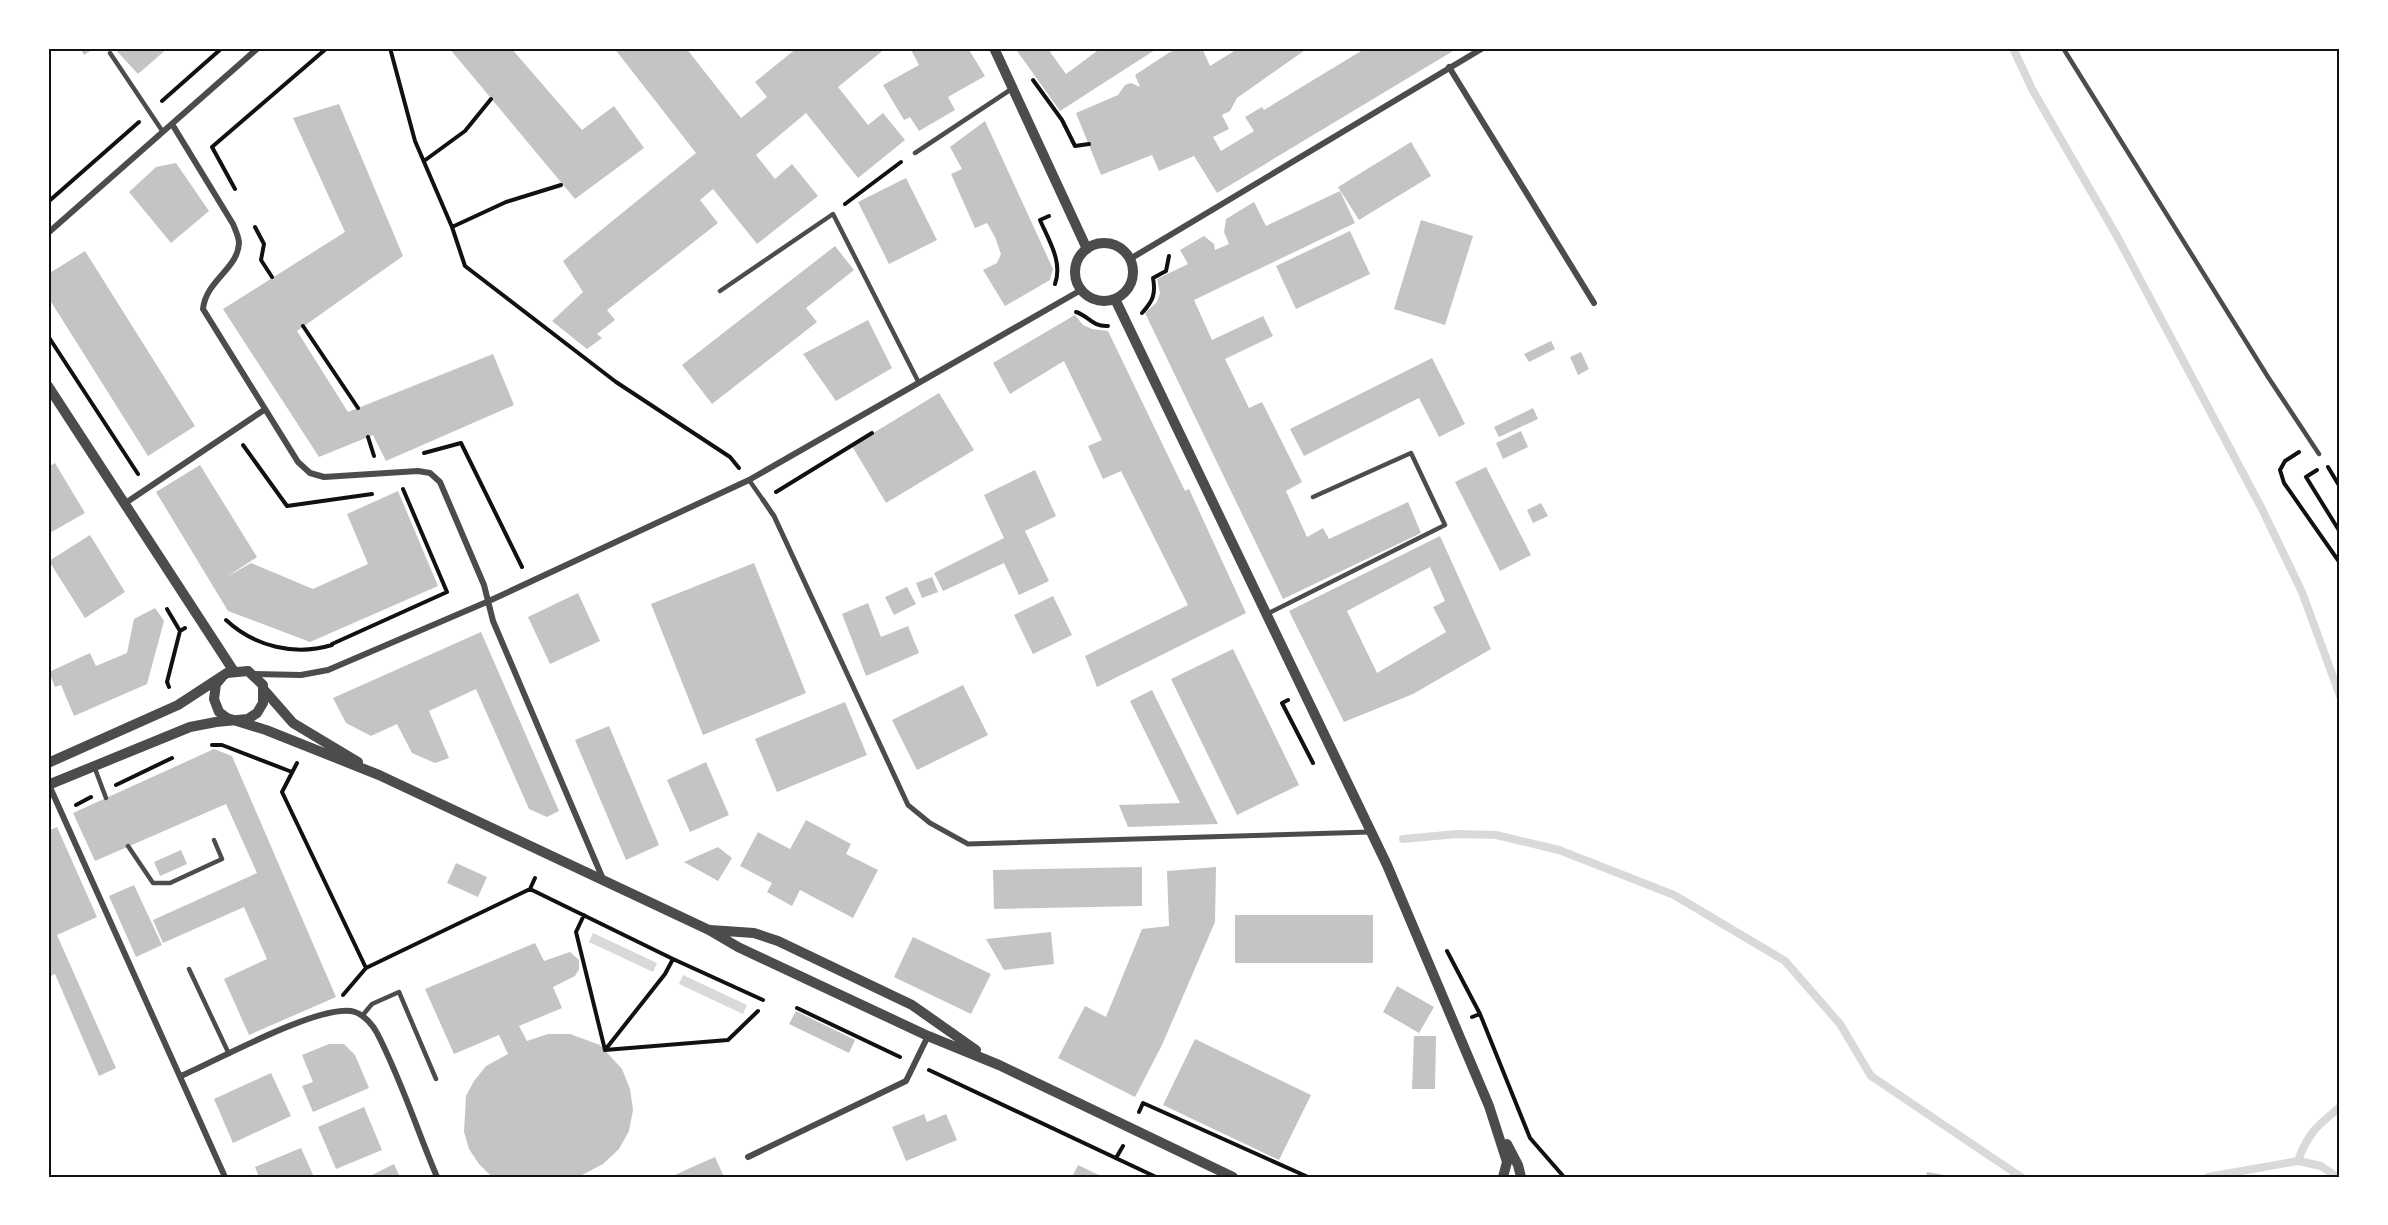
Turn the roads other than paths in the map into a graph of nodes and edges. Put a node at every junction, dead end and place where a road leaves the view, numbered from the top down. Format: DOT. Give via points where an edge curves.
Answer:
graph roads {
  1 [pos="258,48"];
  2 [pos="994,48"];
  3 [pos="1483,48"];
  4 [pos="2063,48"];
  5 [pos="110,53"];
  6 [pos="1449,67"];
  7 [pos="1013,88"];
  8 [pos="172,124"];
  9 [pos="163,132"];
  10 [pos="915,153"];
  11 [pos="48,233"];
  12 [pos="1088,249"];
  13 [pos="1130,259"];
  14 [pos="1081,290"];
  15 [pos="720,291"];
  16 [pos="1115,299"];
  17 [pos="1594,303"];
  18 [pos="919,383"];
  19 [pos="48,386"];
  20 [pos="264,410"];
  21 [pos="2319,454"];
  22 [pos="749,480"];
  23 [pos="1313,497"];
  24 [pos="763,500"];
  25 [pos="124,504"];
  26 [pos="489,601"];
  27 [pos="1268,614"];
  28 [pos="233,670"];
  29 [pos="254,674"];
  30 [pos="222,677"];
  31 [pos="265,692"];
  32 [pos="236,721"];
  33 [pos="48,763"];
  34 [pos="94,766"];
  35 [pos="379,775"];
  36 [pos="48,785"];
  37 [pos="106,798"];
  38 [pos="1370,832"];
  39 [pos="214,840"];
  40 [pos="128,846"];
  41 [pos="603,880"];
  42 [pos="709,930"];
  43 [pos="189,969"];
  44 [pos="362,1016"];
  45 [pos="928,1036"];
  46 [pos="229,1054"];
  47 [pos="999,1065"];
  48 [pos="181,1076"];
  49 [pos="436,1079"];
  50 [pos="1496,1125"];
  51 [pos="748,1157"];
  52 [pos="225,1177"];
  53 [pos="437,1177"];
  54 [pos="1233,1177"];
  55 [pos="1503,1177"];
  56 [pos="1521,1177"];
  1 -- 8 [label="street"];
  2 -- 7 [label="street"];
  3 -- 6 [label="street"];
  4 -- 21 [label="lane"];
  5 -- 9 [label="lane"];
  6 -- 13 [label="street"];
  6 -- 17 [label="street"];
  7 -- 10 [label="lane"];
  7 -- 12 [label="street"];
  8 -- 9 [label="street"];
  8 -- 20 [label="street" via="233,224 239,242 233,261 205,296 203,309"];
  9 -- 11 [label="street"];
  12 -- 13 [label="street" via="1110,244"];
  12 -- 14 [label="street" via="1076,266"];
  13 -- 16 [label="street" via="1133,278"];
  14 -- 16 [label="street" via="1096,300"];
  14 -- 18 [label="street"];
  15 -- 18 [label="lane" via="833,214"];
  16 -- 27 [label="street"];
  18 -- 22 [label="street"];
  19 -- 25 [label="street"];
  20 -- 25 [label="street"];
  20 -- 26 [label="street" via="298,462 310,473 324,477 430,473 440,482"];
  22 -- 24 [label="lane"];
  22 -- 26 [label="street"];
  23 -- 27 [label="lane" via="1411,453 1445,525"];
  24 -- 38 [label="street" via="774,516 908,805 930,823 968,844"];
  25 -- 28 [label="street"];
  26 -- 29 [label="street" via="338,665 301,675"];
  26 -- 41 [label="street" via="493,621"];
  27 -- 38 [label="street"];
  28 -- 29 [label="street"];
  28 -- 30 [label="street"];
  29 -- 31 [label="street"];
  30 -- 32 [label="street" via="214,689 215,704 223,715"];
  30 -- 33 [label="street" via="178,705"];
  31 -- 32 [label="street" via="257,713"];
  31 -- 35 [label="street" via="292,723"];
  32 -- 34 [label="street" via="190,727"];
  32 -- 35 [label="street"];
  34 -- 36 [label="street"];
  34 -- 37 [label="lane"];
  35 -- 41 [label="street"];
  36 -- 48 [label="street"];
  38 -- 50 [label="street" via="1457,1024"];
  39 -- 40 [label="lane" via="222,859 170,883 153,883"];
  41 -- 42 [label="street"];
  42 -- 45 [label="street"];
  42 -- 47 [label="street" via="754,933 778,941 912,1005"];
  43 -- 46 [label="lane"];
  44 -- 46 [label="street" via="348,1010 327,1012"];
  44 -- 49 [label="lane" via="372,1004 399,992"];
  44 -- 53 [label="street" via="376,1032"];
  45 -- 47 [label="street"];
  45 -- 51 [label="street" via="906,1081"];
  46 -- 48 [label="street"];
  47 -- 54 [label="street"];
  48 -- 52 [label="street"];
  50 -- 55 [label="street" via="1507,1162"];
  50 -- 56 [label="street"];
}
